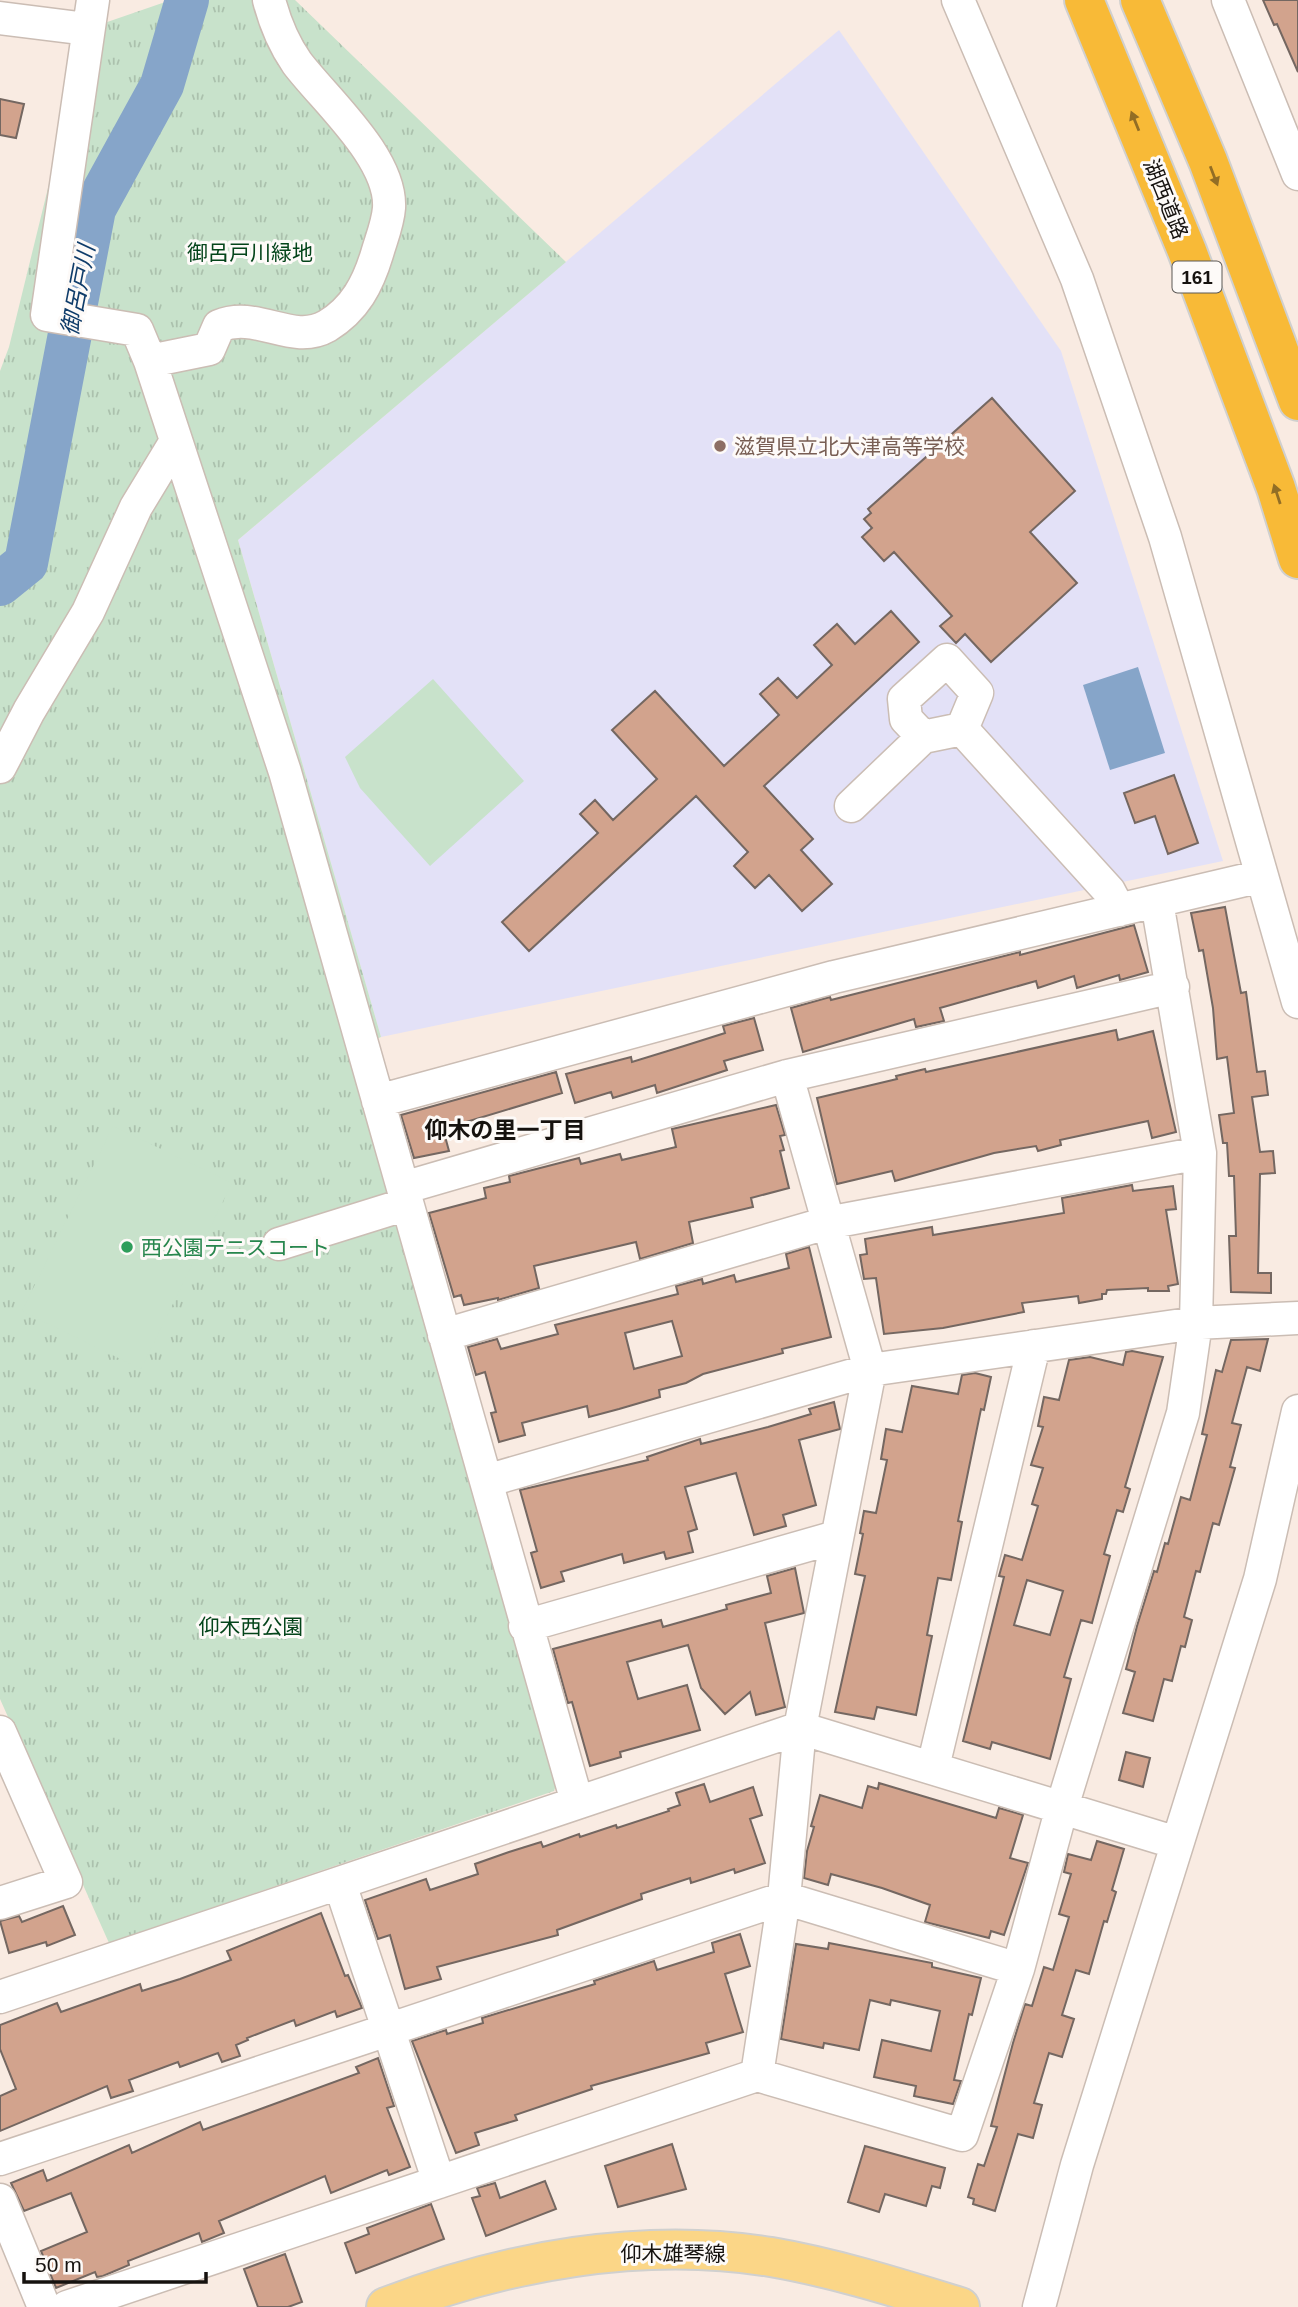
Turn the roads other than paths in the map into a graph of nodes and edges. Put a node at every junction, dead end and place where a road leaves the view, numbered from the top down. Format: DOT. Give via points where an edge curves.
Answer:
graph roads {
  1 [pos="269,0"];
  2 [pos="958,0"];
  3 [pos="1084,0"];
  4 [pos="1140,0"];
  5 [pos="1228,0"];
  6 [pos="90,15"];
  7 [pos="0,18"];
  8 [pos="1298,174"];
  9 [pos="150,360"];
  10 [pos="1298,401"];
  11 [pos="176,441"];
  12 [pos="1298,559"];
  13 [pos="962,729"];
  14 [pos="923,737"];
  15 [pos="0,767"];
  16 [pos="851,806"];
  17 [pos="1262,876"];
  18 [pos="1157,902"];
  19 [pos="1119,910"];
  20 [pos="1173,987"];
  21 [pos="1298,1002"];
  22 [pos="787,1076"];
  23 [pos="378,1101"];
  24 [pos="1200,1153"];
  25 [pos="405,1196"];
  26 [pos="827,1223"];
  27 [pos="279,1244"];
  28 [pos="1298,1318"];
  29 [pos="1196,1323"];
  30 [pos="444,1335"];
  31 [pos="1034,1346"];
  32 [pos="870,1370"];
  33 [pos="1298,1410"];
  34 [pos="486,1481"];
  35 [pos="836,1537"];
  36 [pos="525,1626"];
  37 [pos="800,1728"];
  38 [pos="0,1732"];
  39 [pos="933,1767"];
  40 [pos="577,1802"];
  41 [pos="1062,1807"];
  42 [pos="1177,1843"];
  43 [pos="340,1884"];
  44 [pos="784,1898"];
  45 [pos="0,1903"];
  46 [pos="1018,1969"];
  47 [pos="0,1997"];
  48 [pos="388,2028"];
  49 [pos="757,2075"];
  50 [pos="0,2158"];
  51 [pos="439,2182"];
  52 [pos="0,2200"];
  53 [pos="44,2307"];
  54 [pos="67,2307"];
  55 [pos="386,2307"];
  56 [pos="960,2307"];
  57 [pos="1039,2307"];
  1 -- 9 [label="street" via="277,29 296,61 382,172 389,207 369,281 351,307 325,328 292,333 234,319 219,326 209,349"];
  2 -- 17 [label="street" via="1077,279 1165,537"];
  12 -- 3 [label="highway, 湖西道路 / 161, one-way" via="1187,251"];
  4 -- 10 [label="highway, 161, one-way" via="1208,161"];
  5 -- 8 [label="street"];
  6 -- 7 [label="street"];
  6 -- 9 [label="street" via="47,315 137,330"];
  9 -- 11 [label="street"];
  11 -- 15 [label="street" via="136,507 88,612"];
  11 -- 23 [label="street" via="285,772"];
  13 -- 14 [label="street"];
  13 -- 14 [label="street" via="977,693 947,660 904,699 906,719"];
  13 -- 19 [label="street" via="1109,891"];
  14 -- 16 [label="street"];
  17 -- 18 [label="street"];
  17 -- 21 [label="street"];
  18 -- 19 [label="street"];
  18 -- 20 [label="street"];
  19 -- 23 [label="street" via="834,977"];
  20 -- 22 [label="street"];
  20 -- 24 [label="street"];
  22 -- 25 [label="street"];
  22 -- 26 [label="street"];
  23 -- 25 [label="street"];
  24 -- 26 [label="street"];
  24 -- 29 [label="street"];
  25 -- 27 [label="street"];
  25 -- 30 [label="street"];
  26 -- 30 [label="street"];
  26 -- 32 [label="street"];
  28 -- 29 [label="street"];
  29 -- 31 [label="street"];
  29 -- 41 [label="street" via="1183,1413"];
  30 -- 34 [label="street"];
  31 -- 32 [label="street"];
  31 -- 39 [label="street"];
  32 -- 34 [label="street"];
  32 -- 35 [label="street"];
  33 -- 42 [label="street" via="1260,1579"];
  34 -- 36 [label="street"];
  35 -- 36 [label="street"];
  35 -- 37 [label="street"];
  36 -- 40 [label="street"];
  37 -- 39 [label="street"];
  37 -- 40 [label="street"];
  37 -- 44 [label="street"];
  38 -- 45 [label="street" via="66,1882"];
  39 -- 41 [label="street"];
  40 -- 43 [label="street"];
  41 -- 42 [label="street"];
  41 -- 46 [label="street"];
  42 -- 57 [label="street" via="1077,2165"];
  43 -- 47 [label="street"];
  43 -- 48 [label="street"];
  44 -- 46 [label="street"];
  44 -- 48 [label="street"];
  44 -- 49 [label="street"];
  46 -- 49 [label="street" via="962,2135"];
  48 -- 50 [label="street"];
  48 -- 51 [label="street"];
  49 -- 51 [label="street"];
  51 -- 54 [label="street"];
  52 -- 53 [label="street"];
  55 -- 56 [label="main road, 仰木雄琴線" via="447,2284 535,2263 599,2254 699,2249 850,2273"];
}
